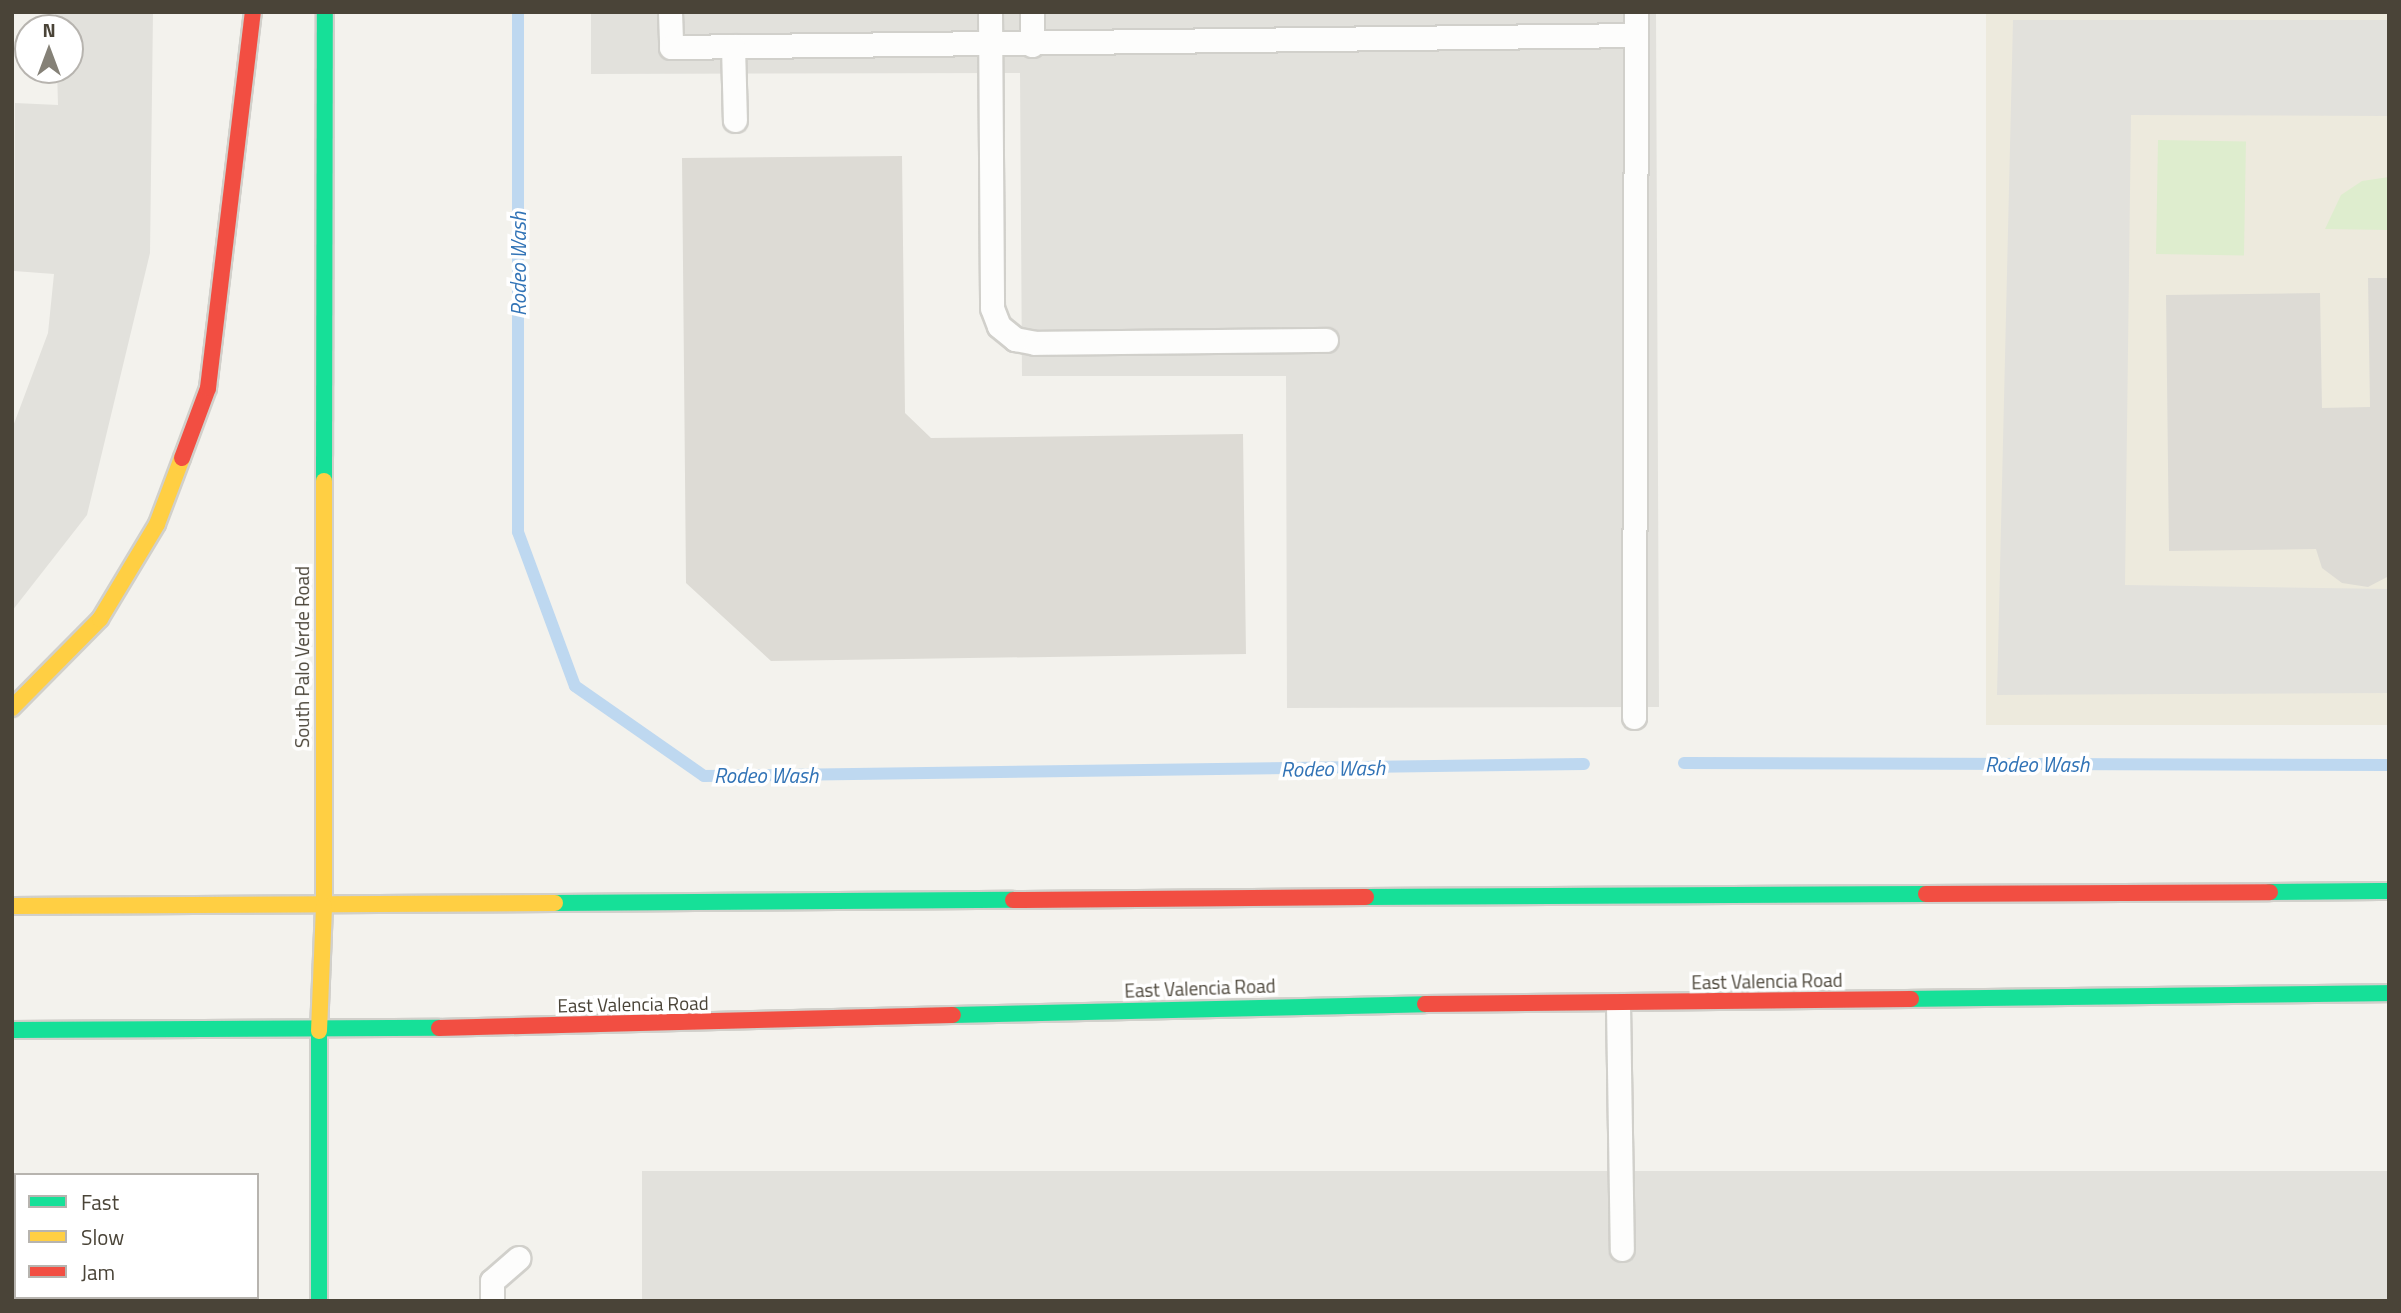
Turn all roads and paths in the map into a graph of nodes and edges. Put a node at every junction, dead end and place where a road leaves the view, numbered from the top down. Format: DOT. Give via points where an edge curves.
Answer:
graph roads {
  1 [pos="253,12"];
  2 [pos="325,12"];
  3 [pos="670,12"];
  4 [pos="990,12"];
  5 [pos="1032,12"];
  6 [pos="1636,24"];
  7 [pos="1032,45"];
  8 [pos="733,46"];
  9 [pos="990,46"];
  10 [pos="735,120"];
  11 [pos="1326,340"];
  12 [pos="12,708"];
  13 [pos="1634,717"];
  14 [pos="2389,891"];
  15 [pos="12,906"];
  16 [pos="324,906"];
  17 [pos="2389,993"];
  18 [pos="1618,1005"];
  19 [pos="12,1030"];
  20 [pos="319,1031"];
  21 [pos="1622,1249"];
  22 [pos="518,1258"];
  23 [pos="319,1301"];
  24 [pos="492,1301"];
  1 -- 12 [label="main road" via="208,388 157,524 100,619"];
  2 -- 16 [label="main road, South Palo Verde Road"];
  3 -- 8 [label="lane" via="671,47"];
  4 -- 9 [label="lane"];
  5 -- 7 [label="lane"];
  6 -- 7 [label="lane"];
  6 -- 13 [label="lane"];
  7 -- 9 [label="lane"];
  8 -- 9 [label="lane"];
  8 -- 10 [label="lane"];
  9 -- 11 [label="lane" via="992,308 999,326 1014,339 1035,343"];
  14 -- 16 [label="main road"];
  15 -- 16 [label="main road"];
  16 -- 20 [label="main road, South Palo Verde Road"];
  17 -- 18 [label="main road, East Valencia Road"];
  18 -- 20 [label="main road, East Valencia Road" via="1299,1006"];
  18 -- 21 [label="lane"];
  19 -- 20 [label="main road, East Valencia Road"];
  20 -- 23 [label="main road, South Palo Verde Road"];
  22 -- 24 [label="lane" via="492,1281"];
}
